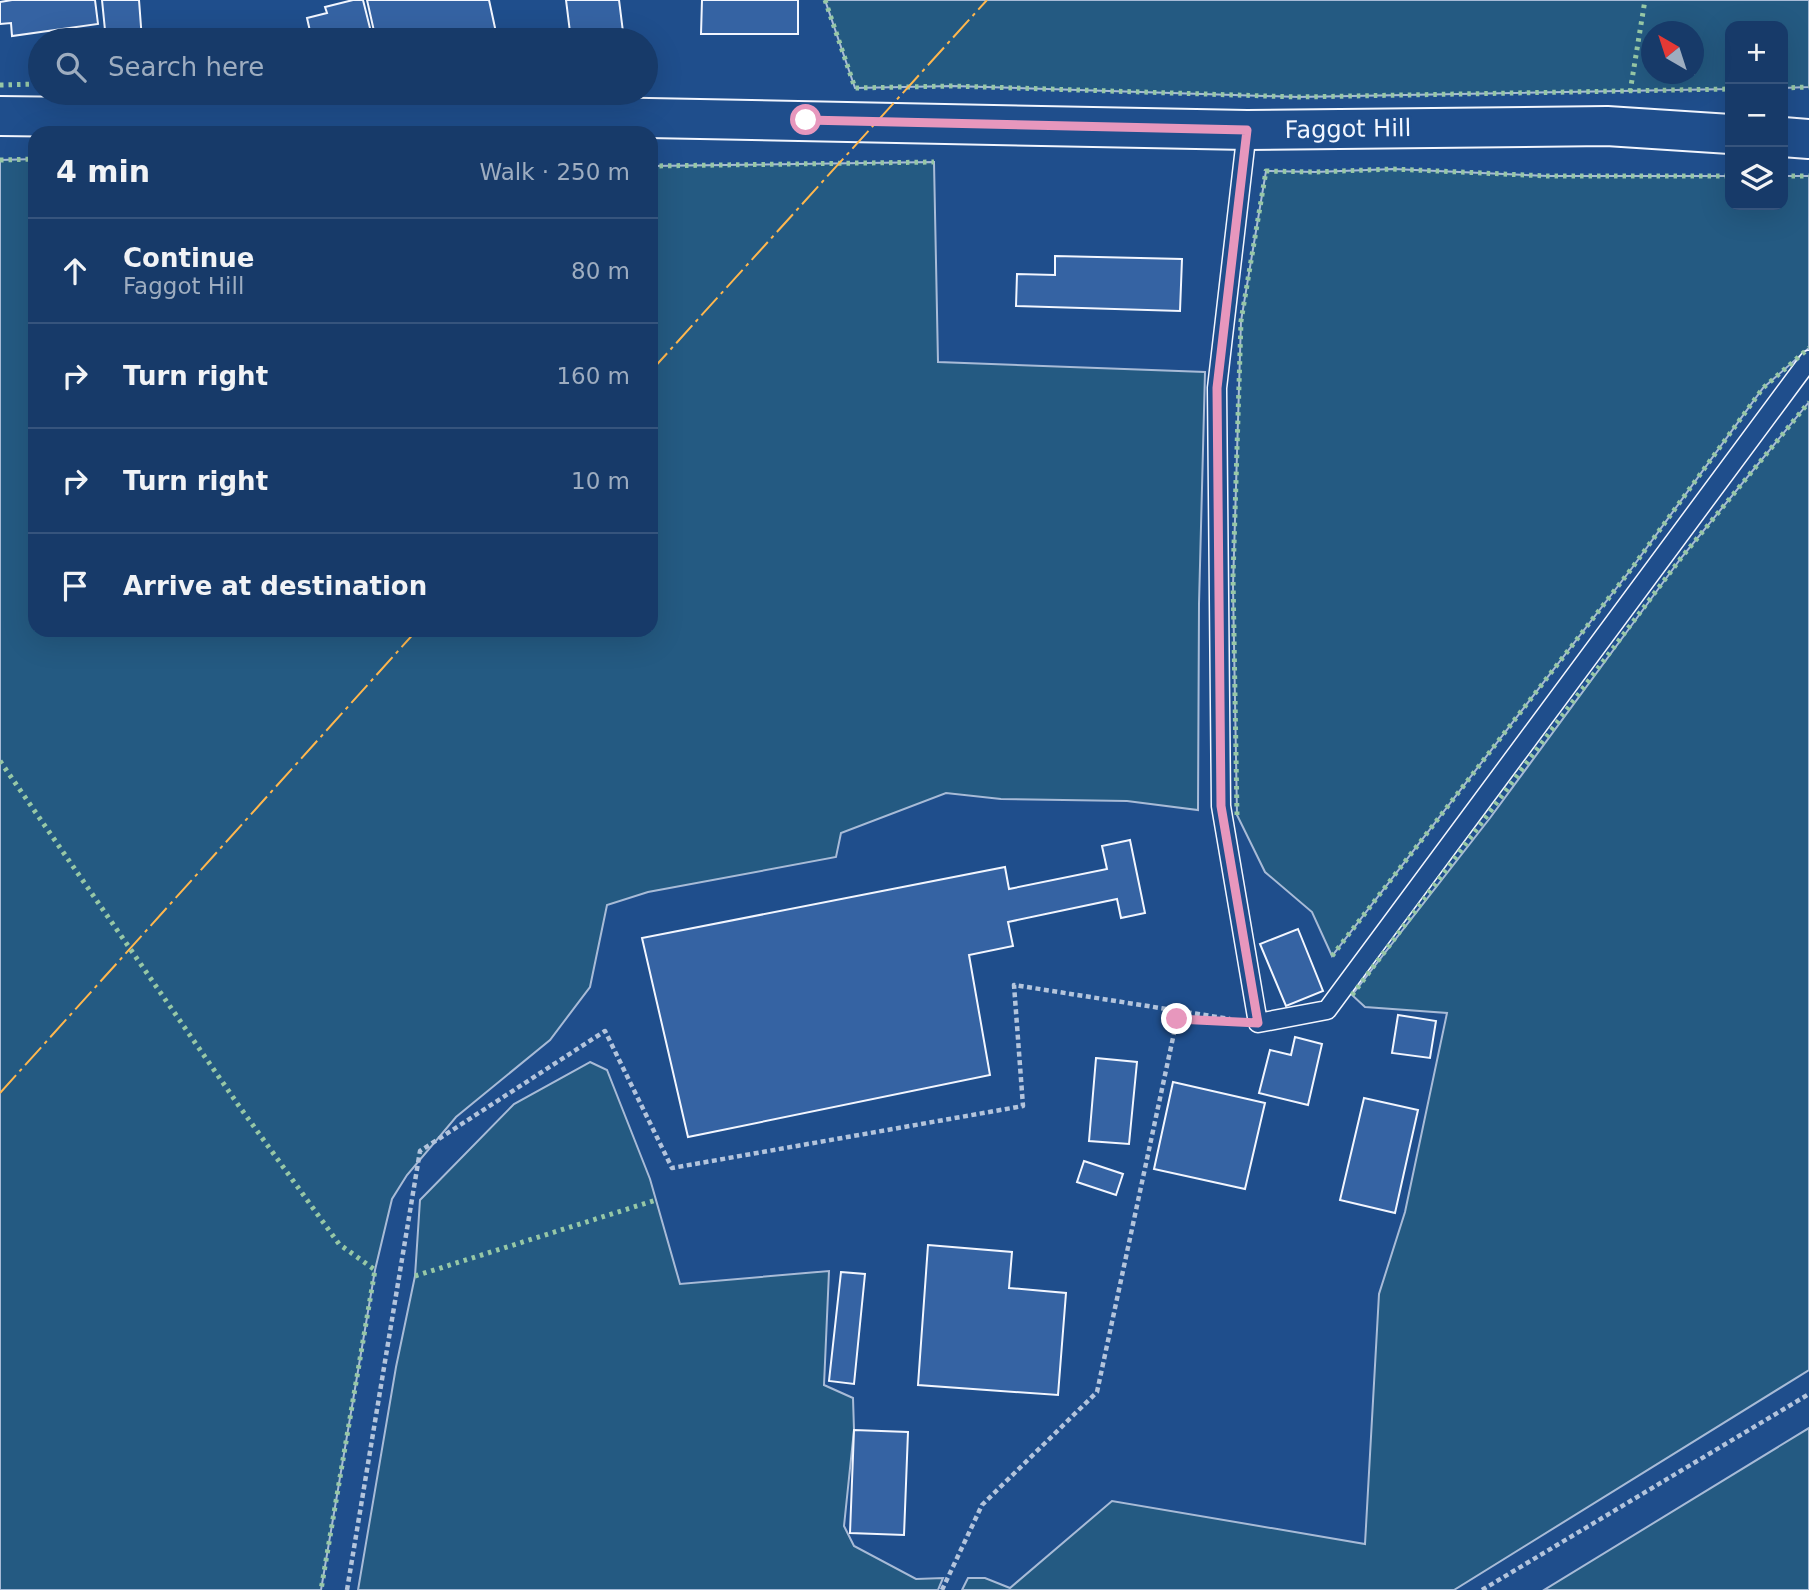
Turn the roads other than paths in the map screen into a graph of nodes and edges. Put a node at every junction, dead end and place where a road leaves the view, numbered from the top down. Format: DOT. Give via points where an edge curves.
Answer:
graph roads {
  1 [pos="0,116"];
  2 [pos="1247,130"];
  3 [pos="1725,134"];
  4 [pos="1788,137"];
  5 [pos="1809,139"];
  6 [pos="1809,360"];
  1 -- 2 [label="street, Faggot Hill" via="405,121 547,116"];
  2 -- 3 [label="street, Faggot Hill" via="1607,126"];
  2 -- 6 [label="lane" via="1217,388 1221,806 1258,1023 1327,1010"];
  4 -- 5 [label="street"];
}
